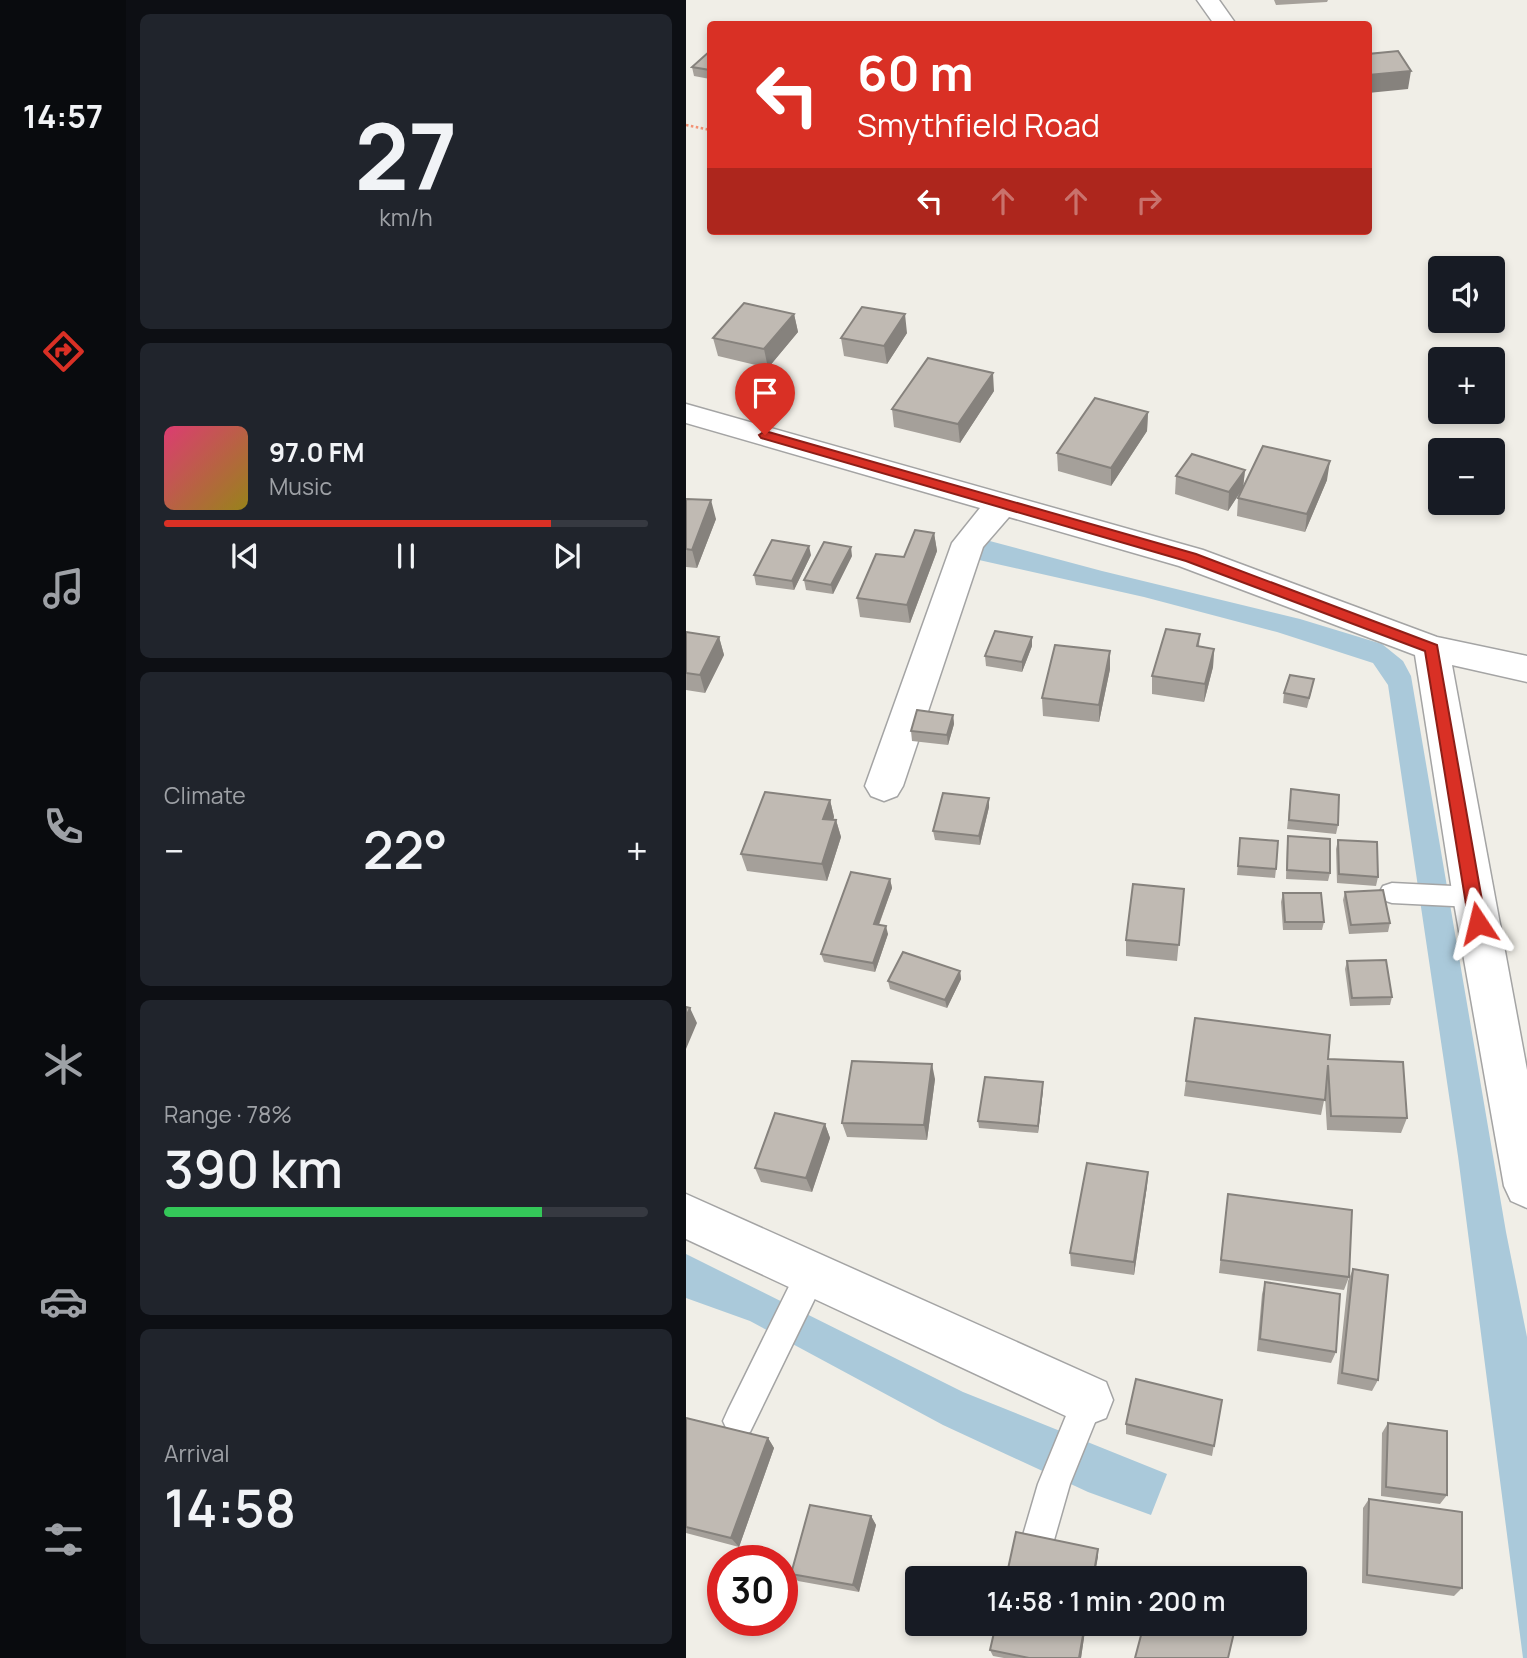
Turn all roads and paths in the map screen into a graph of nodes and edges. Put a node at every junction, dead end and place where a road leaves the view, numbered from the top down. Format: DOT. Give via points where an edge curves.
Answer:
graph roads {
  1 [pos="1208,0"];
  2 [pos="1223,21"];
  3 [pos="686,125"];
  4 [pos="707,129"];
  5 [pos="686,413"];
  6 [pos="1003,503"];
  7 [pos="1432,648"];
  8 [pos="1527,669"];
  9 [pos="884,786"];
  10 [pos="1398,894"];
  11 [pos="1464,896"];
  12 [pos="1527,1186"];
  13 [pos="686,1216"];
  14 [pos="805,1287"];
  15 [pos="1081,1416"];
  16 [pos="738,1421"];
  17 [pos="1038,1542"];
  1 -- 2 [label="street"];
  3 -- 4 [label="path"];
  5 -- 6 [label="street"];
  6 -- 7 [label="street" via="1191,558"];
  6 -- 9 [label="street" via="968,543"];
  7 -- 8 [label="street"];
  7 -- 11 [label="street"];
  10 -- 11 [label="lane"];
  11 -- 12 [label="street"];
  13 -- 14 [label="street"];
  14 -- 15 [label="street"];
  14 -- 16 [label="lane"];
  15 -- 17 [label="lane" via="1054,1484"];
}
